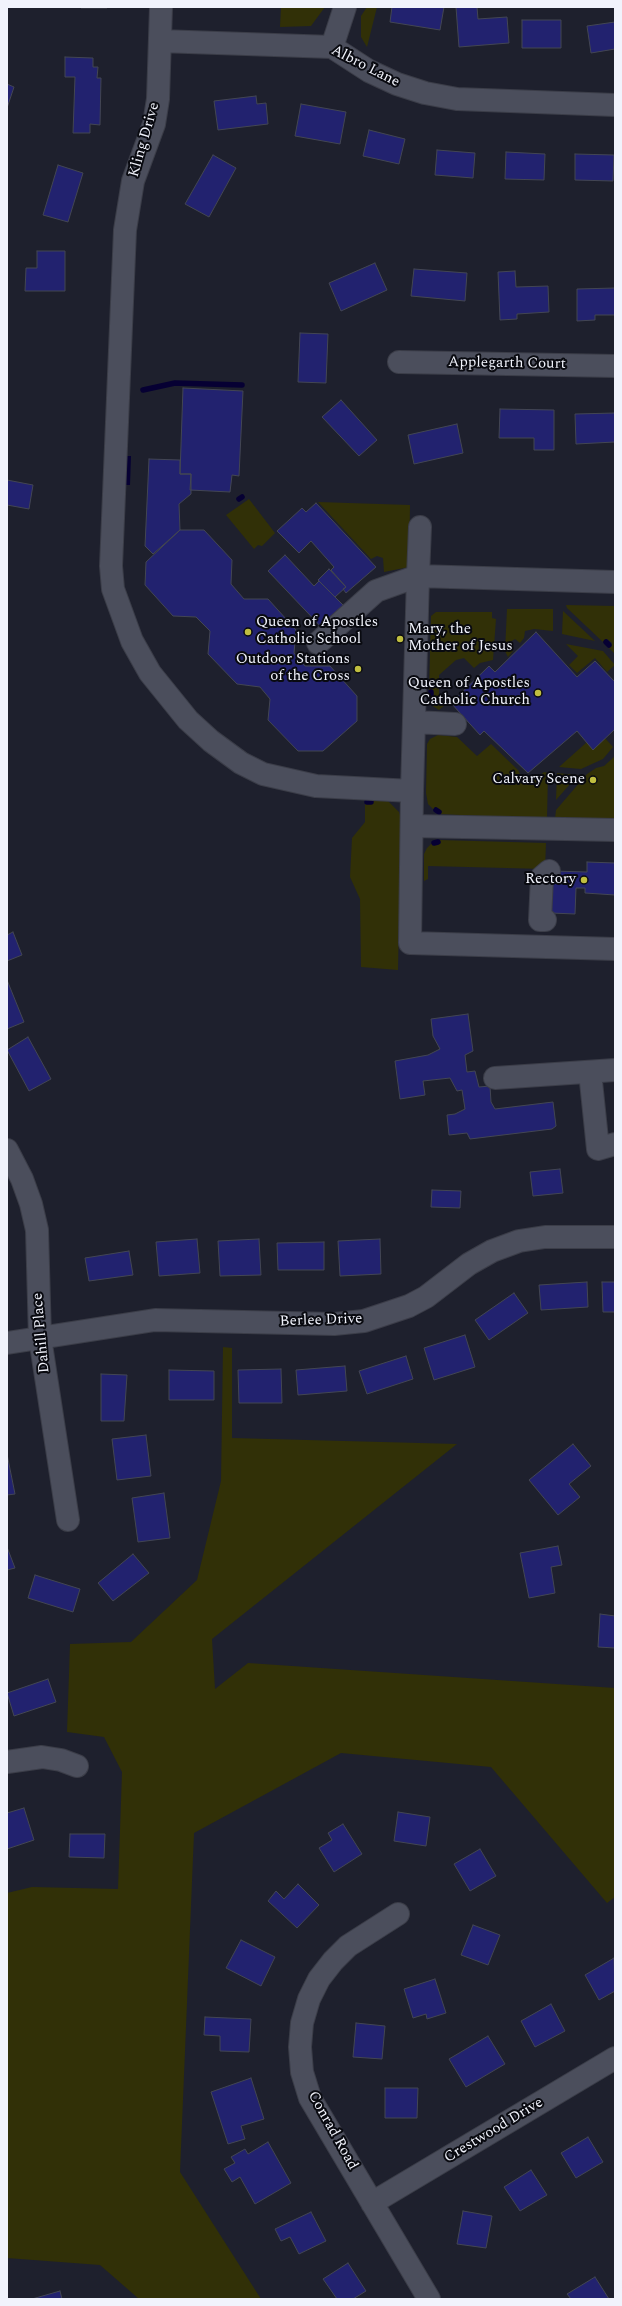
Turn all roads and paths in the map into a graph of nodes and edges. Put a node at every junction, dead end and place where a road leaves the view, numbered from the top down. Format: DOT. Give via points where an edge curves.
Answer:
graph roads {
  1 [pos="161,7"];
  2 [pos="345,7"];
  3 [pos="160,41"];
  4 [pos="332,47"];
  5 [pos="615,105"];
  6 [pos="399,362"];
  7 [pos="615,366"];
  8 [pos="420,527"];
  9 [pos="418,576"];
  10 [pos="615,582"];
  11 [pos="318,643"];
  12 [pos="414,722"];
  13 [pos="455,724"];
  14 [pos="412,790"];
  15 [pos="412,826"];
  16 [pos="615,830"];
  17 [pos="549,871"];
  18 [pos="545,920"];
  19 [pos="615,949"];
  20 [pos="615,1070"];
  21 [pos="590,1072"];
  22 [pos="495,1078"];
  23 [pos="615,1144"];
  24 [pos="7,1150"];
  25 [pos="615,1237"];
  26 [pos="40,1338"];
  27 [pos="7,1343"];
  28 [pos="68,1520"];
  29 [pos="7,1762"];
  30 [pos="77,1766"];
  31 [pos="398,1914"];
  32 [pos="615,2058"];
  33 [pos="372,2203"];
  34 [pos="429,2299"];
  1 -- 3 [label="street, Kling Drive"];
  2 -- 4 [label="street"];
  3 -- 4 [label="street, Albro Lane"];
  3 -- 14 [label="street, Kling Drive" via="158,99 154,124 129,199 125,230 111,566 114,589 132,641 150,673 188,720 241,763 263,774 316,786"];
  4 -- 5 [label="street, Albro Lane" via="369,71 425,93 457,99"];
  6 -- 7 [label="street, Applegarth Court"];
  8 -- 9 [label="street"];
  9 -- 10 [label="street"];
  9 -- 11 [label="street" via="376,592"];
  9 -- 12 [label="street"];
  12 -- 13 [label="street"];
  12 -- 14 [label="street"];
  14 -- 15 [label="street"];
  15 -- 16 [label="street"];
  15 -- 19 [label="street" via="410,943"];
  17 -- 18 [label="street" via="542,877 540,920"];
  20 -- 21 [label="street"];
  21 -- 22 [label="street"];
  21 -- 23 [label="street" via="598,1149"];
  24 -- 26 [label="street, Dahill Place" via="22,1179 37,1230"];
  25 -- 26 [label="street, Berlee Drive" via="545,1237 519,1241 492,1251 469,1264 426,1297 409,1306 364,1321 334,1324 156,1320"];
  26 -- 27 [label="street, Berlee Drive"];
  26 -- 28 [label="street, Dahill Place"];
  29 -- 30 [label="street" via="42,1757"];
  31 -- 33 [label="street, Conrad Road" via="348,1946 319,1979 309,1999 300,2041 302,2072 310,2098"];
  32 -- 33 [label="street, Crestwood Drive"];
  33 -- 34 [label="street, Conrad Road"];
}
